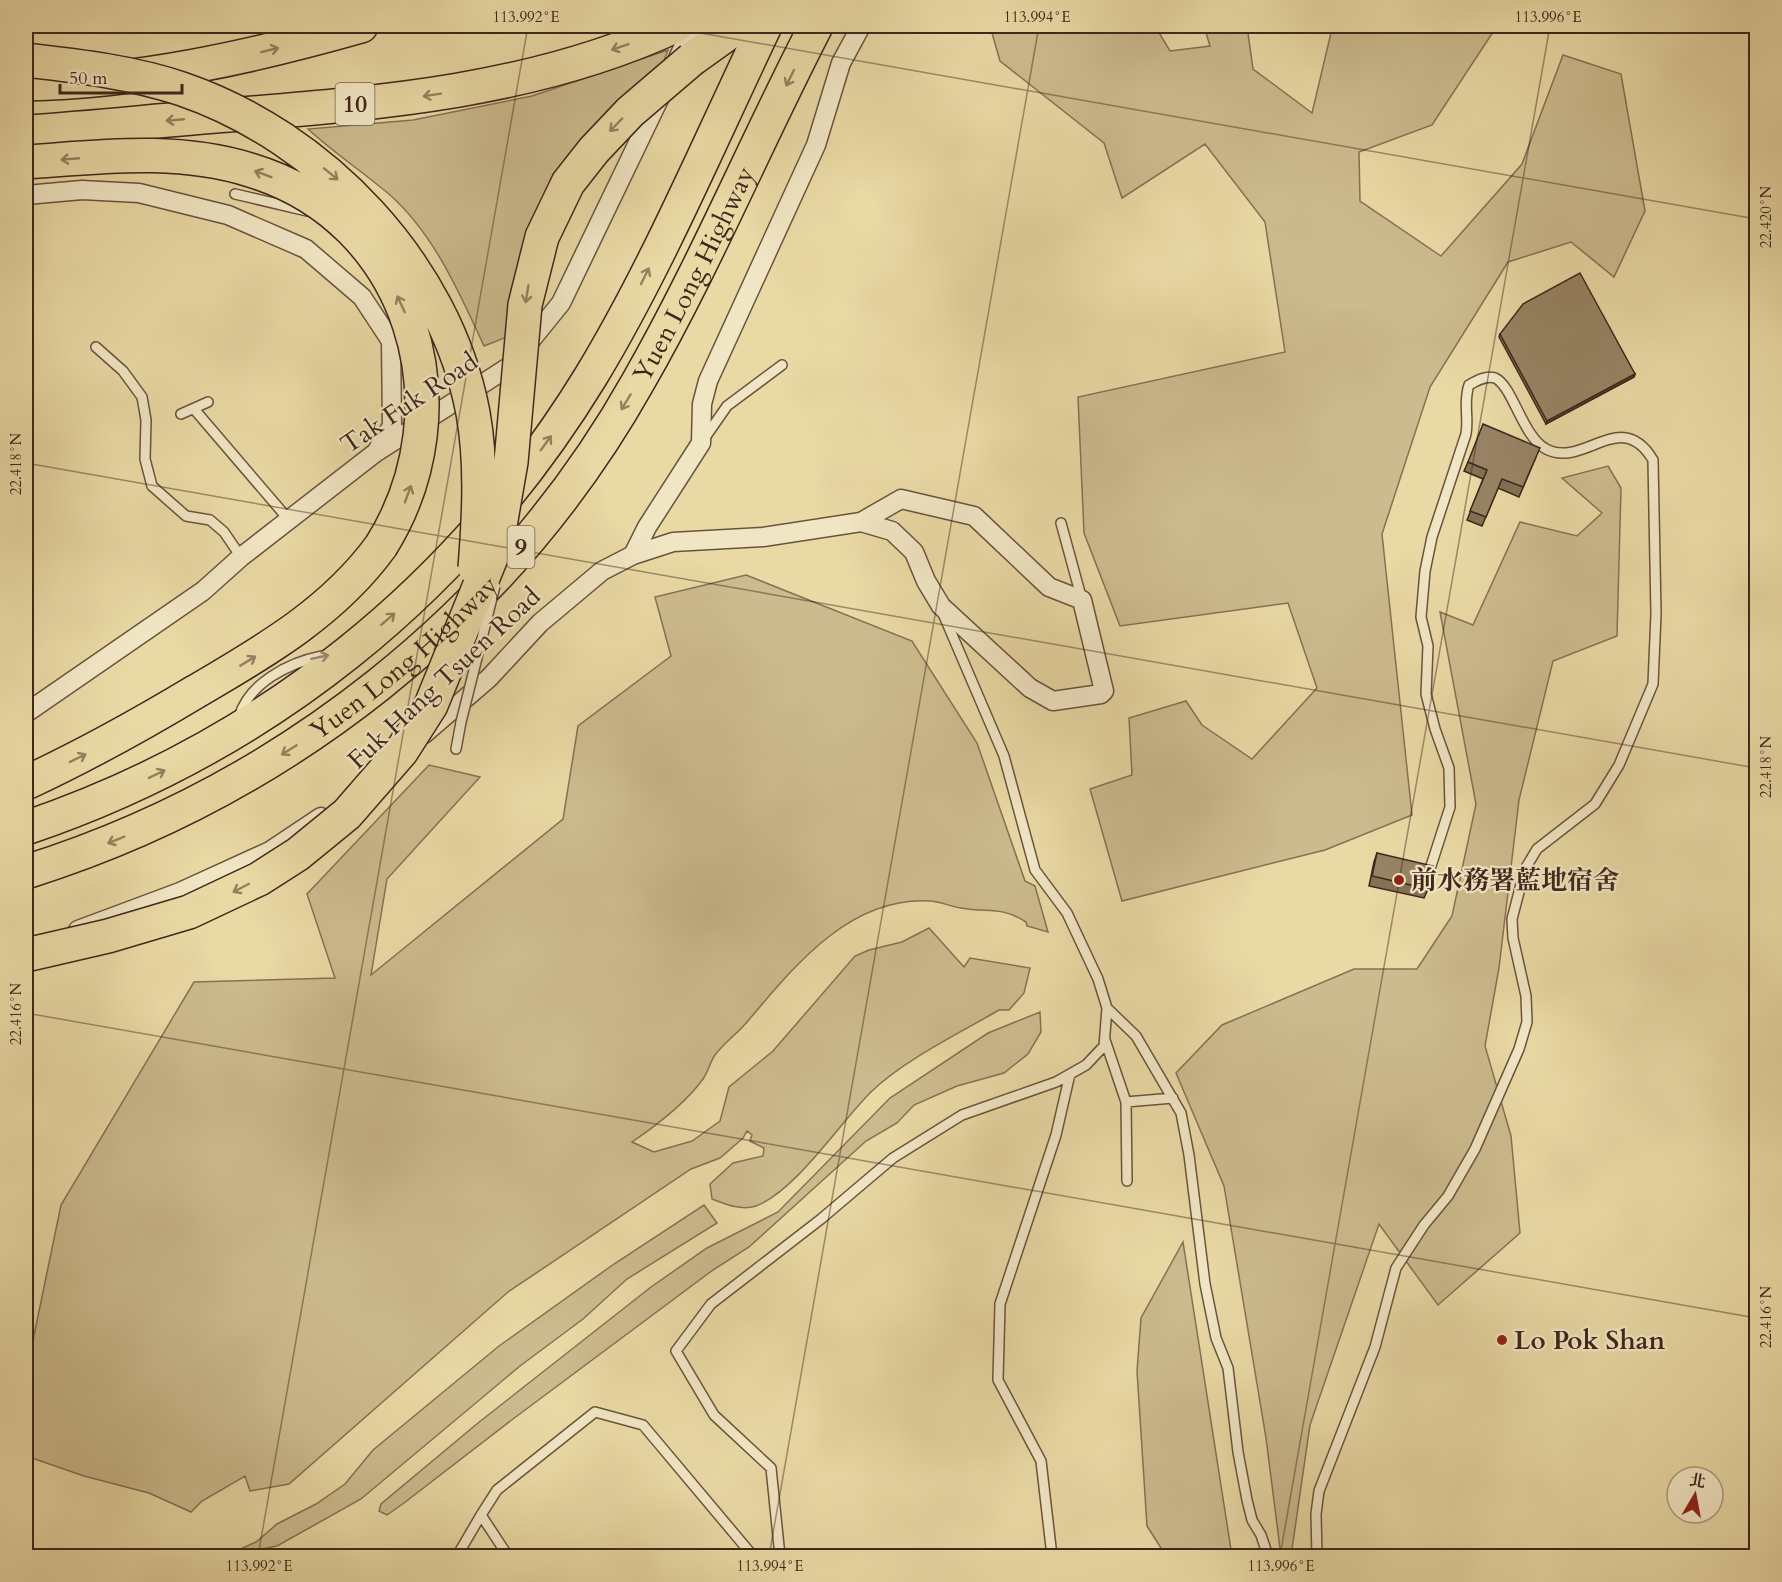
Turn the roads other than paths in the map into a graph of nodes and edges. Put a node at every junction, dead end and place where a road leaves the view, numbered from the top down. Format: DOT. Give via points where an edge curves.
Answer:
graph roads {
  1 [pos="361,26"];
  2 [pos="675,26"];
  3 [pos="693,26"];
  4 [pos="738,26"];
  5 [pos="765,26"];
  6 [pos="816,26"];
  7 [pos="861,26"];
  8 [pos="26,60"];
  9 [pos="26,84"];
  10 [pos="26,132"];
  11 [pos="26,162"];
  12 [pos="235,194"];
  13 [pos="26,195"];
  14 [pos="341,221"];
  15 [pos="96,347"];
  16 [pos="782,365"];
  17 [pos="208,402"];
  18 [pos="194,409"];
  19 [pos="181,414"];
  20 [pos="701,443"];
  21 [pos="375,453"];
  22 [pos="511,462"];
  23 [pos="289,520"];
  24 [pos="861,522"];
  25 [pos="1061,523"];
  26 [pos="633,555"];
  27 [pos="241,557"];
  28 [pos="1082,600"];
  29 [pos="940,606"];
  30 [pos="472,608"];
  31 [pos="27,710"];
  32 [pos="456,749"];
  33 [pos="26,783"];
  34 [pos="26,828"];
  35 [pos="1430,869"];
  36 [pos="26,872"];
  37 [pos="26,954"];
  38 [pos="1107,1008"];
  39 [pos="1105,1038"];
  40 [pos="1070,1074"];
  41 [pos="1173,1098"];
  42 [pos="1126,1102"];
  43 [pos="1127,1181"];
  44 [pos="481,1515"];
  45 [pos="457,1557"];
  46 [pos="508,1557"];
  47 [pos="753,1557"];
  48 [pos="780,1557"];
  49 [pos="1052,1557"];
  50 [pos="1268,1557"];
  51 [pos="1317,1557"];
  9 -- 1 [label="highway, one-way, bridge" via="198,65"];
  2 -- 10 [label="highway, 10, one-way, bridge" via="564,66 453,92"];
  3 -- 21 [label="street, Tak Fuk Road" via="561,303 510,366"];
  4 -- 22 [label="highway, one-way, bridge" via="630,112 580,167 559,201 542,237 529,281"];
  34 -- 5 [label="highway, Yuen Long Highway / 9, one-way" via="146,780 284,700 352,651 401,609 469,541 500,506 568,413 638,291"];
  6 -- 36 [label="highway, Yuen Long Highway / 9, one-way" via="637,384 561,498 494,578 444,629 367,694 268,762 167,818"];
  7 -- 20 [label="street" via="841,63 816,145 708,381 702,404"];
  8 -- 30 [label="highway, one-way, bridge" via="145,79 225,106 271,130 318,163 376,219 411,267 442,324 461,370 472,412 477,460"];
  14 -- 11 [label="highway, one-way, bridge" via="287,185 253,170 217,161 134,155"];
  12 -- 14 [label="lane"];
  13 -- 21 [label="street" via="82,190 139,193 228,215 306,249 362,297 391,341 392,426"];
  33 -- 14 [label="highway, one-way, bridge" via="120,737 279,642 338,596 381,546 400,513 417,463 424,424 421,370 412,330 389,280"];
  15 -- 27 [label="lane" via="123,371 142,397 145,459 152,486 186,516 210,520 224,532"];
  16 -- 20 [label="lane" via="727,406"];
  17 -- 18 [label="lane"];
  18 -- 19 [label="lane"];
  18 -- 23 [label="lane"];
  20 -- 26 [label="street"];
  21 -- 23 [label="street, Tak Fuk Road"];
  22 -- 30 [label="highway, bridge" via="497,543"];
  22 -- 32 [label="lane, bridge" via="504,546"];
  23 -- 27 [label="street, Tak Fuk Road"];
  24 -- 26 [label="street, Fuk Hang Tsuen Road" via="763,537 673,542"];
  24 -- 28 [label="street" via="902,499 974,516 1049,587"];
  24 -- 29 [label="street" via="892,531 914,552"];
  25 -- 28 [label="lane"];
  26 -- 37 [label="street, Fuk Hang Tsuen Road" via="602,571 540,623 489,678 360,790 270,851"];
  27 -- 31 [label="street, Tak Fuk Road" via="203,591"];
  28 -- 29 [label="street" via="1105,687 1101,694 1053,701 1030,688"];
  29 -- 38 [label="lane" via="1004,756 1035,870 1066,913 1098,979"];
  30 -- 37 [label="highway, one-way, bridge" via="431,705 407,743 367,794 324,834 279,867 212,903 131,930"];
  35 -- 51 [label="lane" via="1450,807 1449,768 1426,694 1428,646 1421,617 1425,571 1432,537 1466,434 1469,420 1465,395 1469,385 1495,378 1528,431 1543,447 1558,454 1617,437 1645,446 1653,460 1653,684 1619,765 1595,804 1537,849 1525,869 1512,919 1526,996 1527,1022 1519,1049 1475,1149 1448,1196 1396,1268 1375,1347 1319,1491"];
  38 -- 39 [label="lane"];
  38 -- 41 [label="lane" via="1136,1036"];
  39 -- 40 [label="lane" via="1098,1053"];
  39 -- 42 [label="lane"];
  40 -- 48 [label="lane" via="1056,1083 962,1115 893,1158 711,1304 675,1352 714,1415 771,1468"];
  40 -- 49 [label="lane" via="1056,1135 1000,1304 998,1380 1041,1461"];
  41 -- 42 [label="lane"];
  41 -- 50 [label="lane" via="1181,1113 1189,1155 1205,1284 1216,1338 1228,1368 1247,1500"];
  42 -- 43 [label="lane"];
  44 -- 45 [label="lane"];
  44 -- 46 [label="lane"];
  44 -- 47 [label="lane" via="497,1490 595,1412 643,1425"];
}
